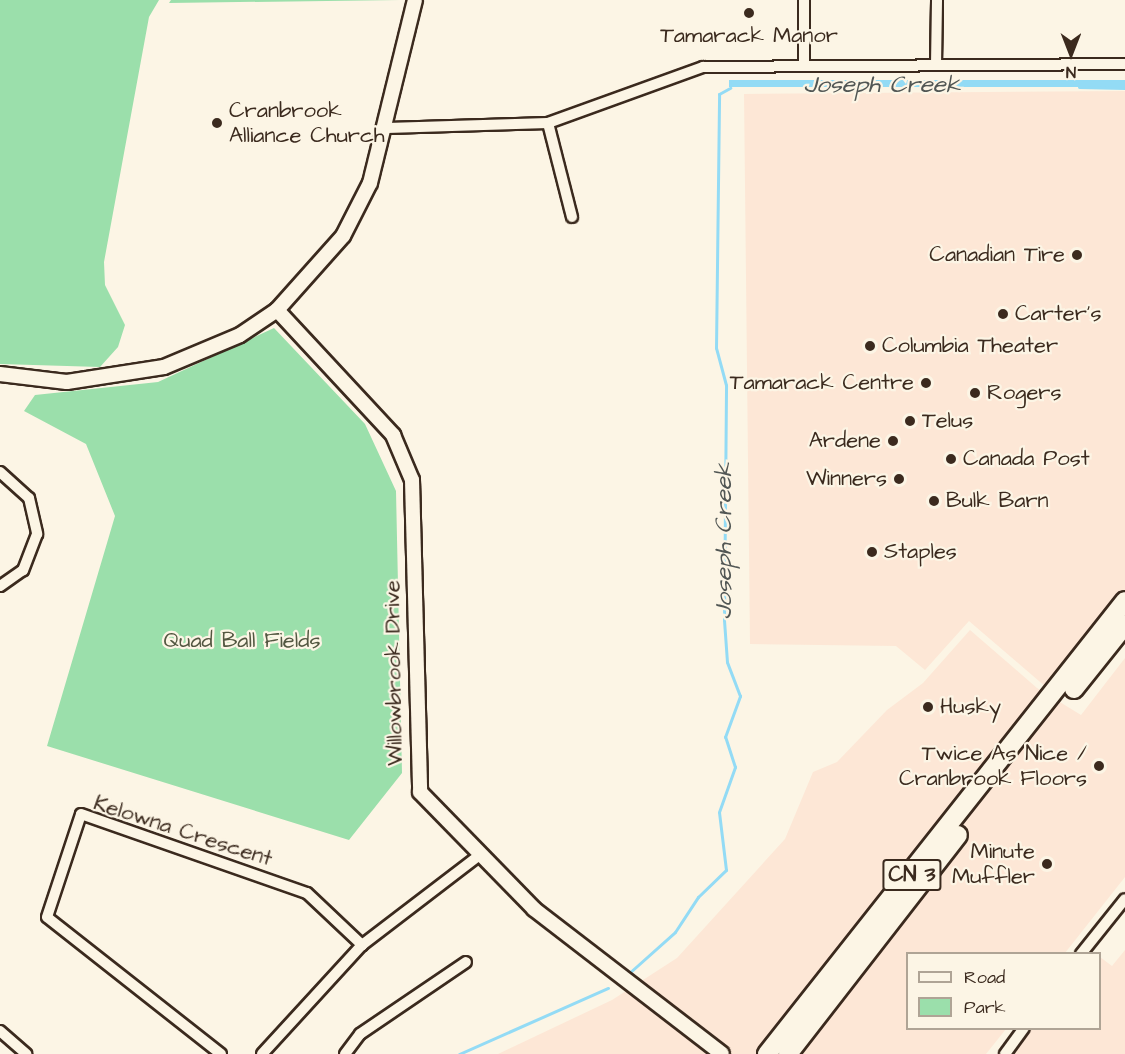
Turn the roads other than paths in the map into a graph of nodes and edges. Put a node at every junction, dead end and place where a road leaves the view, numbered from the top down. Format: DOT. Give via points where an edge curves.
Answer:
graph roads {
  1 [pos="415,0"];
  2 [pos="804,0"];
  3 [pos="937,0"];
  4 [pos="804,64"];
  5 [pos="1125,64"];
  6 [pos="936,65"];
  7 [pos="548,123"];
  8 [pos="387,128"];
  9 [pos="572,217"];
  10 [pos="277,310"];
  11 [pos="0,374"];
  12 [pos="0,472"];
  13 [pos="0,586"];
  14 [pos="1125,601"];
  15 [pos="1125,625"];
  16 [pos="481,854"];
  17 [pos="1125,899"];
  18 [pos="362,945"];
  19 [pos="1083,952"];
  20 [pos="466,962"];
  21 [pos="1023,1030"];
  22 [pos="0,1031"];
  23 [pos="26,1054"];
  24 [pos="221,1054"];
  25 [pos="262,1054"];
  26 [pos="345,1054"];
  27 [pos="722,1054"];
  28 [pos="766,1054"];
  29 [pos="788,1054"];
  30 [pos="1005,1054"];
  1 -- 8 [label="street"];
  2 -- 4 [label="street"];
  3 -- 6 [label="street"];
  4 -- 6 [label="street"];
  4 -- 7 [label="street" via="703,67"];
  5 -- 6 [label="street"];
  7 -- 8 [label="street"];
  7 -- 9 [label="street"];
  8 -- 10 [label="street" via="370,183 344,236"];
  10 -- 11 [label="street" via="240,335 164,367 67,382"];
  10 -- 16 [label="street, Willowbrook Drive" via="393,435 404,456 412,480 416,772 420,792"];
  12 -- 13 [label="street" via="29,498 37,534 23,570"];
  14 -- 28 [label="highway, CN 3"];
  15 -- 29 [label="highway, CN 3"];
  16 -- 18 [label="street"];
  16 -- 27 [label="street, Willowbrook Drive" via="534,909"];
  17 -- 19 [label="street"];
  18 -- 24 [label="street, Kelowna Crescent" via="307,892 81,814 47,917"];
  18 -- 25 [label="street"];
  20 -- 26 [label="street" via="360,1034"];
  21 -- 30 [label="street"];
  22 -- 23 [label="street"];
}
